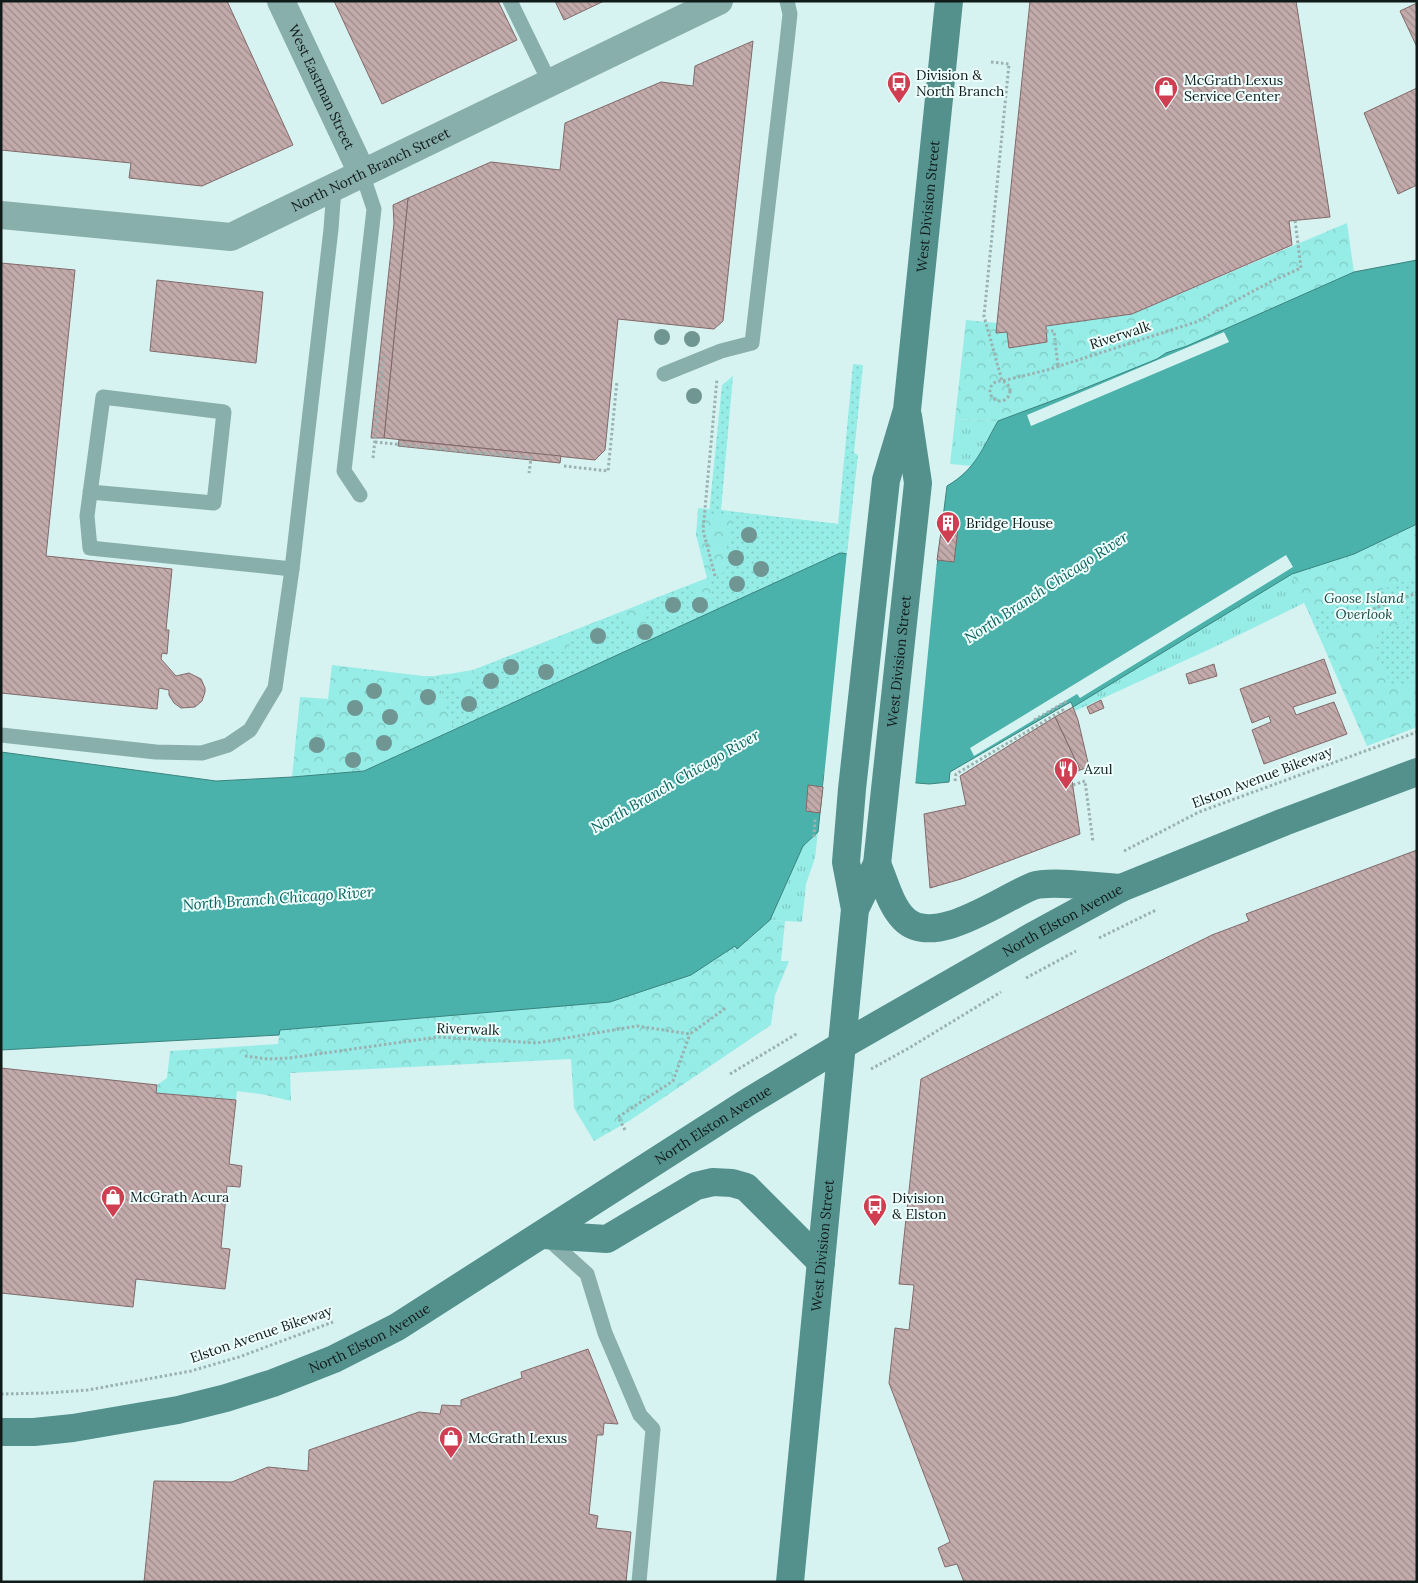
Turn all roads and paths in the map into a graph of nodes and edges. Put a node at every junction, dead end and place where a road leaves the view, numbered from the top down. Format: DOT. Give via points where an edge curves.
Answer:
graph roads {
  1 [pos="281,1"];
  2 [pos="510,1"];
  3 [pos="719,1"];
  4 [pos="787,1"];
  5 [pos="949,1"];
  6 [pos="992,62"];
  7 [pos="550,83"];
  8 [pos="362,174"];
  9 [pos="334,188"];
  10 [pos="1,215"];
  11 [pos="1295,220"];
  12 [pos="1046,332"];
  13 [pos="721,351"];
  14 [pos="1058,366"];
  15 [pos="664,374"];
  16 [pos="617,381"];
  17 [pos="1002,381"];
  18 [pos="907,410"];
  19 [pos="373,458"];
  20 [pos="564,466"];
  21 [pos="529,473"];
  22 [pos="90,492"];
  23 [pos="360,495"];
  24 [pos="292,569"];
  25 [pos="715,576"];
  26 [pos="1417,593"];
  27 [pos="1345,619"];
  28 [pos="1034,720"];
  29 [pos="1417,732"];
  30 [pos="1,735"];
  31 [pos="1417,772"];
  32 [pos="956,781"];
  33 [pos="1073,785"];
  34 [pos="815,818"];
  35 [pos="814,837"];
  36 [pos="1093,842"];
  37 [pos="1120,854"];
  38 [pos="877,864"];
  39 [pos="1121,888"];
  40 [pos="855,909"];
  41 [pos="1078,949"];
  42 [pos="1019,982"];
  43 [pos="1003,991"];
  44 [pos="727,1007"];
  45 [pos="690,1034"];
  46 [pos="841,1046"];
  47 [pos="909,1048"];
  48 [pos="245,1056"];
  49 [pos="625,1130"];
  50 [pos="543,1235"];
  51 [pos="821,1262"];
  52 [pos="341,1318"];
  53 [pos="1,1394"];
  54 [pos="1,1432"];
  55 [pos="639,1582"];
  56 [pos="790,1582"];
  1 -- 8 [label="street, West Eastman Street"];
  2 -- 7 [label="lane"];
  3 -- 7 [label="street, North North Branch Street"];
  4 -- 13 [label="lane" via="790,14 752,343"];
  5 -- 18 [label="main road, West Division Street"];
  6 -- 17 [label="path" via="1009,64 984,316"];
  7 -- 8 [label="street, North North Branch Street"];
  8 -- 9 [label="street, North North Branch Street"];
  8 -- 23 [label="lane" via="374,209 344,472"];
  9 -- 10 [label="street, North North Branch Street" via="231,237"];
  9 -- 24 [label="lane"];
  11 -- 14 [label="path, Riverwalk" via="1300,268 1196,322"];
  12 -- 14 [label="path" via="1054,331"];
  13 -- 15 [label="lane"];
  13 -- 25 [label="path" via="702,530"];
  14 -- 17 [label="path, Riverwalk"];
  16 -- 20 [label="path" via="608,470"];
  17 -- 17 [label="path" via="993,384 990,390 991,396 999,401 1006,400 1010,394 1008,384"];
  18 -- 38 [label="main road, West Division Street" via="918,482"];
  18 -- 40 [label="main road, West Division Street" via="886,480 852,789 846,862"];
  19 -- 21 [label="path" via="375,444 531,458"];
  22 -- 22 [label="lane" via="103,397 224,412 214,503"];
  22 -- 24 [label="lane" via="87,516 90,548"];
  24 -- 30 [label="lane" via="275,688 250,730 228,745 202,753 156,752"];
  26 -- 27 [label="path"];
  28 -- 32 [label="path" via="1065,702 1067,704 1063,711 956,774"];
  29 -- 37 [label="path, Elston Avenue Bikeway" via="1199,812"];
  31 -- 39 [label="main road, North Elston Avenue"];
  33 -- 36 [label="path" via="1085,781"];
  34 -- 35 [label="path"];
  38 -- 39 [label="main road" via="897,910 905,920 932,929 950,926 1035,886 1060,884"];
  38 -- 40 [label="main road, West Division Street"];
  39 -- 46 [label="main road, North Elston Avenue"];
  40 -- 46 [label="main road, West Division Street"];
  41 -- 42 [label="path"];
  43 -- 47 [label="path"];
  44 -- 45 [label="path"];
  45 -- 48 [label="path, Riverwalk" via="637,1026 537,1043 438,1038 289,1058"];
  45 -- 49 [label="path" via="674,1082 618,1117"];
  46 -- 50 [label="main road, North Elston Avenue" via="748,1102"];
  46 -- 51 [label="main road, West Division Street"];
  50 -- 51 [label="main road" via="607,1239 696,1186 713,1182 732,1183 746,1187"];
  50 -- 54 [label="main road, North Elston Avenue" via="397,1328 334,1359 273,1383 226,1398 146,1416 73,1428"];
  50 -- 55 [label="lane" via="587,1274 605,1334 640,1415 653,1429"];
  51 -- 56 [label="main road, West Division Street"];
  52 -- 53 [label="path, Elston Avenue Bikeway" via="300,1336 191,1371 88,1390"];
}
